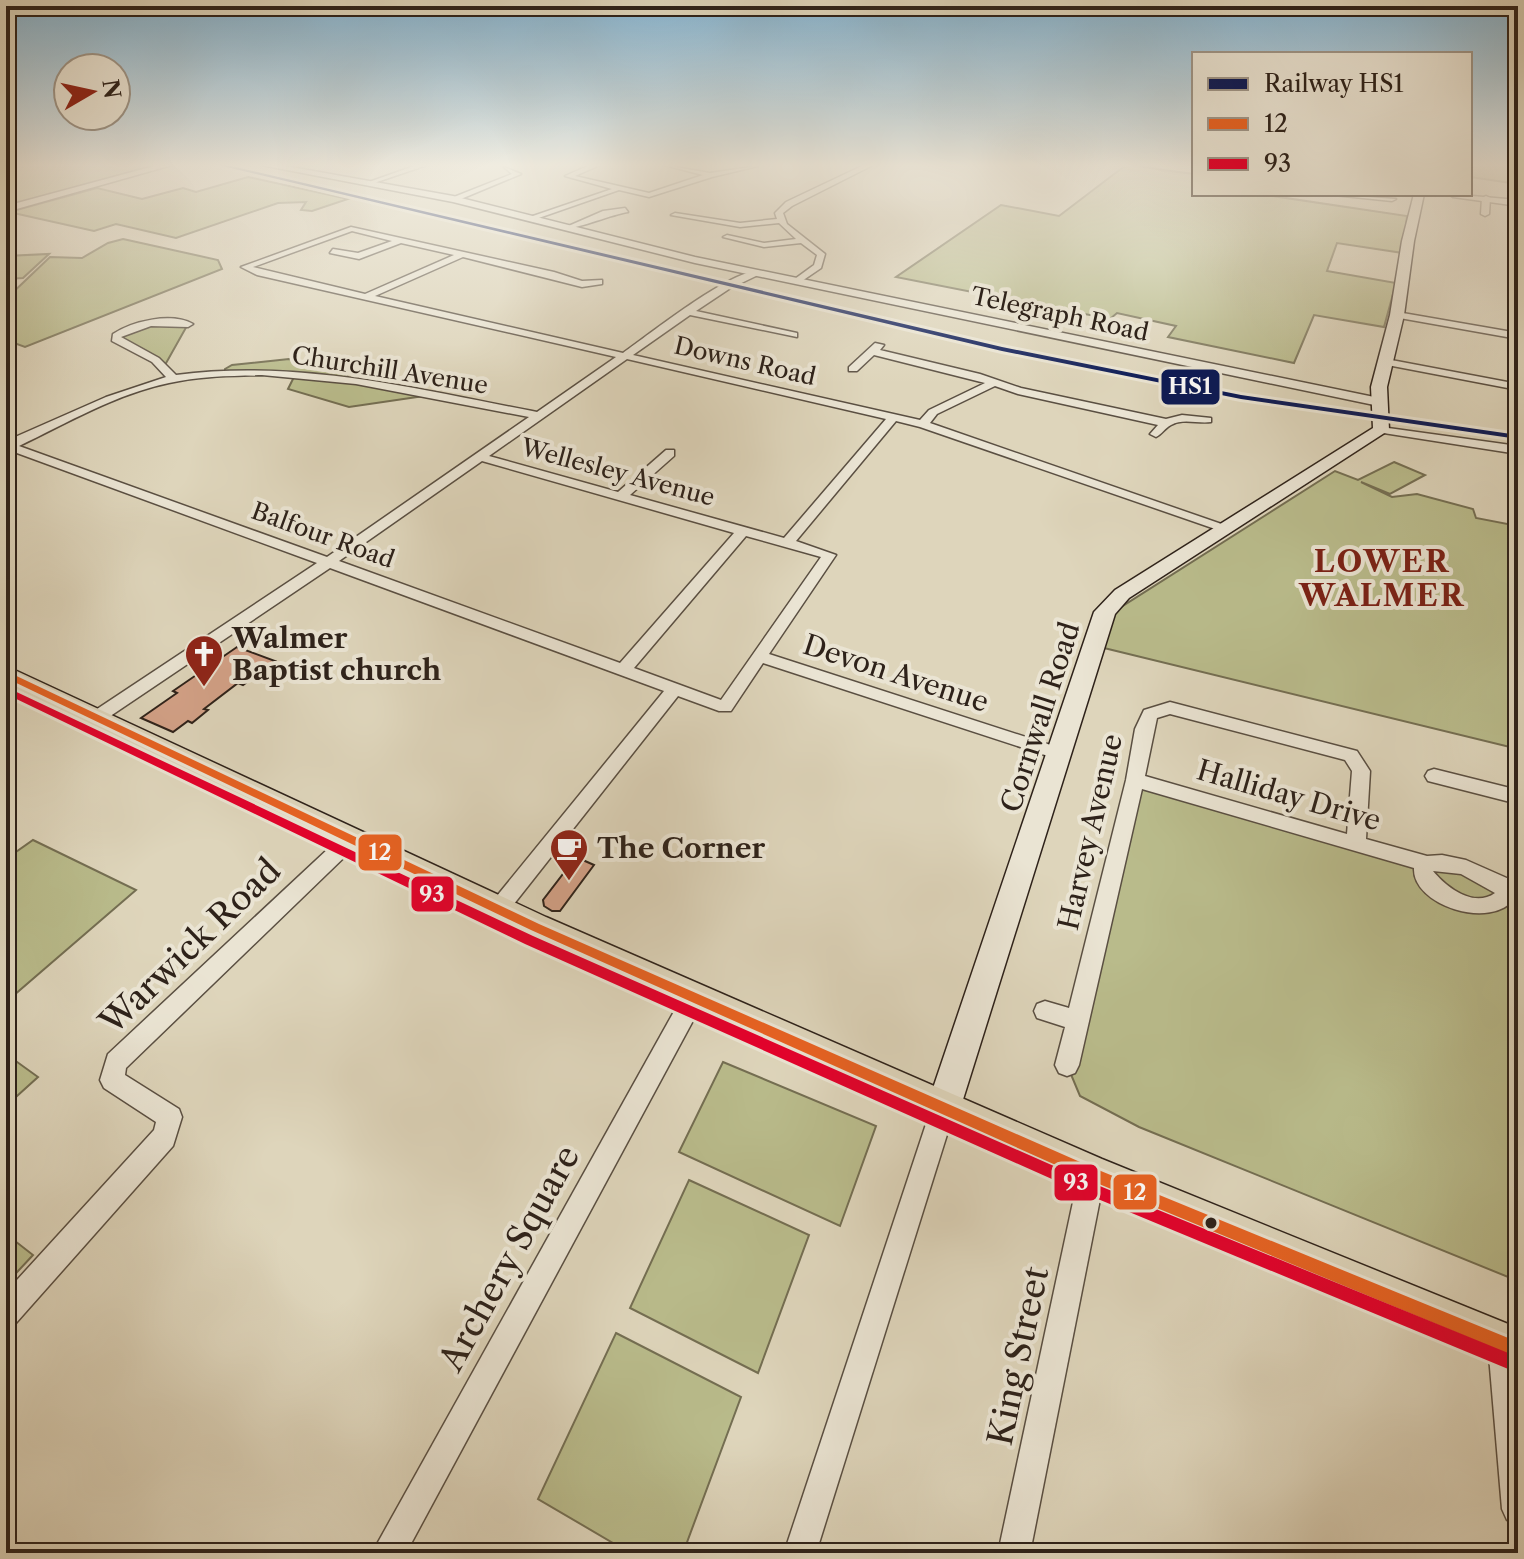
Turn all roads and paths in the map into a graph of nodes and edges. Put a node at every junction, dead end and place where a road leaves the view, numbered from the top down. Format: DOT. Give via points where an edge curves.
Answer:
graph roads {
  1 [pos="322,238"];
  2 [pos="393,238"];
  3 [pos="609,238"];
  4 [pos="730,238"];
  5 [pos="802,238"];
  6 [pos="1409,238"];
  7 [pos="401,240"];
  8 [pos="805,240"];
  9 [pos="333,251"];
  10 [pos="460,255"];
  11 [pos="755,273"];
  12 [pos="796,281"];
  13 [pos="599,282"];
  14 [pos="366,297"];
  15 [pos="688,312"];
  16 [pos="1397,315"];
  17 [pos="188,324"];
  18 [pos="794,335"];
  19 [pos="1518,336"];
  20 [pos="627,356"];
  21 [pos="1386,362"];
  22 [pos="853,369"];
  23 [pos="173,379"];
  24 [pos="993,383"];
  25 [pos="1518,387"];
  26 [pos="1379,402"];
  27 [pos="539,416"];
  28 [pos="893,418"];
  29 [pos="1207,420"];
  30 [pos="1166,423"];
  31 [pos="923,424"];
  32 [pos="1381,430"];
  33 [pos="1156,434"];
  34 [pos="7,445"];
  35 [pos="1518,450"];
  36 [pos="670,453"];
  37 [pos="480,457"];
  38 [pos="622,495"];
  39 [pos="1226,528"];
  40 [pos="744,530"];
  41 [pos="787,543"];
  42 [pos="329,562"];
  43 [pos="761,657"];
  44 [pos="623,670"];
  45 [pos="6,674"];
  46 [pos="674,690"];
  47 [pos="97,717"];
  48 [pos="1060,754"];
  49 [pos="1434,776"];
  50 [pos="1135,780"];
  51 [pos="1518,797"];
  52 [pos="351,839"];
  53 [pos="1356,842"];
  54 [pos="1427,864"];
  55 [pos="1510,890"];
  56 [pos="499,908"];
  57 [pos="694,997"];
  58 [pos="1045,1011"];
  59 [pos="1077,1021"];
  60 [pos="1067,1065"];
  61 [pos="943,1109"];
  62 [pos="1092,1174"];
  63 [pos="6,1313"];
  64 [pos="1510,1346"];
  65 [pos="1518,1509"];
  66 [pos="388,1553"];
  67 [pos="800,1553"];
  68 [pos="1014,1553"];
  1 -- 14 [label="street, Downs Road" via="245,267"];
  2 -- 7 [label="street, Downs Road"];
  3 -- 11 [label="street, Telegraph Road"];
  4 -- 8 [label="street" via="764,245"];
  5 -- 8 [label="street"];
  6 -- 16 [label="main road"];
  7 -- 9 [label="street" via="359,256"];
  7 -- 10 [label="street"];
  8 -- 12 [label="street" via="819,251 820,263"];
  10 -- 13 [label="street" via="578,284"];
  10 -- 14 [label="street"];
  11 -- 12 [label="street, Telegraph Road"];
  11 -- 15 [label="street"];
  12 -- 26 [label="street, Telegraph Road"];
  14 -- 20 [label="street, Downs Road"];
  15 -- 18 [label="street"];
  15 -- 20 [label="street"];
  16 -- 19 [label="street"];
  16 -- 21 [label="main road"];
  17 -- 23 [label="street" via="151,324 116,336 165,365"];
  20 -- 27 [label="street"];
  20 -- 28 [label="street, Downs Road"];
  21 -- 25 [label="street"];
  21 -- 26 [label="main road"];
  22 -- 24 [label="street" via="876,348"];
  23 -- 27 [label="street, Churchill Avenue" via="288,374"];
  23 -- 34 [label="street, Churchill Avenue"];
  24 -- 30 [label="street"];
  24 -- 31 [label="street" via="933,412"];
  26 -- 32 [label="main road"];
  27 -- 37 [label="street"];
  28 -- 31 [label="street, Downs Road"];
  28 -- 41 [label="street"];
  29 -- 30 [label="street"];
  30 -- 33 [label="street"];
  31 -- 39 [label="street, Downs Road"];
  32 -- 35 [label="street"];
  32 -- 39 [label="main road, Cornwall Road"];
  34 -- 42 [label="street, Balfour Road"];
  36 -- 38 [label="street"];
  37 -- 38 [label="street, Wellesley Avenue"];
  37 -- 42 [label="street"];
  38 -- 40 [label="street, Wellesley Avenue"];
  39 -- 48 [label="main road, Cornwall Road" via="1111,603"];
  40 -- 41 [label="street, Wellesley Avenue"];
  40 -- 44 [label="street"];
  41 -- 43 [label="street, Wellesley Avenue" via="829,555"];
  42 -- 44 [label="street, Balfour Road"];
  42 -- 47 [label="street"];
  43 -- 46 [label="street, Balfour Road" via="725,707"];
  43 -- 48 [label="street, Devon Avenue"];
  44 -- 46 [label="street, Balfour Road"];
  45 -- 47 [label="main road"];
  46 -- 56 [label="street"];
  47 -- 52 [label="main road"];
  48 -- 61 [label="main road, Cornwall Road"];
  49 -- 51 [label="street"];
  50 -- 53 [label="street, Halliday Drive"];
  50 -- 53 [label="street, Harvey Avenue" via="1147,721 1159,710 1182,711 1338,750 1351,755 1361,771"];
  50 -- 59 [label="street, Harvey Avenue"];
  52 -- 56 [label="main road"];
  52 -- 63 [label="street, Warwick Road" via="116,1062 112,1080 170,1117 164,1137"];
  53 -- 54 [label="street, Halliday Drive"];
  54 -- 55 [label="street, Halliday Drive" via="1467,868"];
  54 -- 55 [label="street, Halliday Drive" via="1422,871 1428,883 1465,904 1499,904"];
  56 -- 57 [label="main road"];
  57 -- 61 [label="main road"];
  57 -- 66 [label="street, Archery Square"];
  58 -- 59 [label="street"];
  59 -- 60 [label="street, Harvey Avenue"];
  61 -- 62 [label="main road"];
  61 -- 67 [label="street"];
  62 -- 64 [label="main road"];
  62 -- 68 [label="street, King Street"];
  64 -- 65 [label="street"];
}
